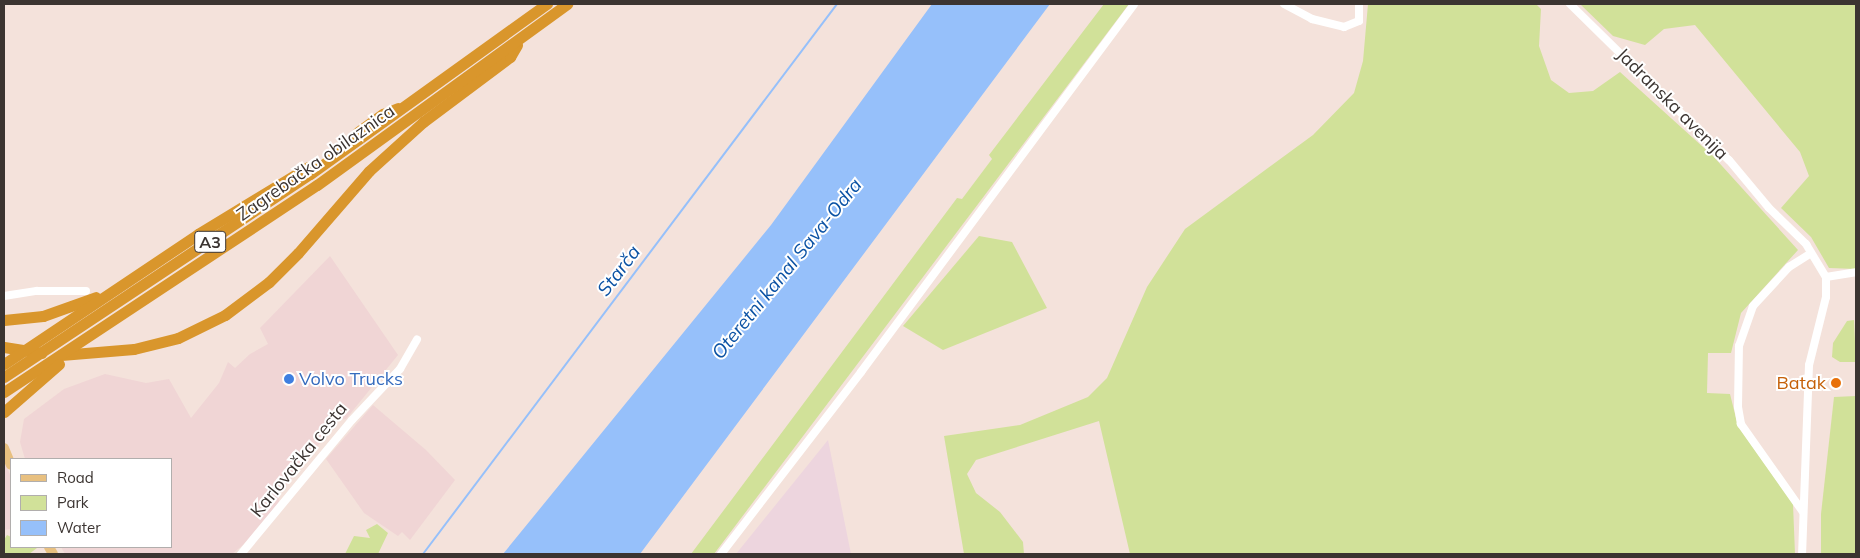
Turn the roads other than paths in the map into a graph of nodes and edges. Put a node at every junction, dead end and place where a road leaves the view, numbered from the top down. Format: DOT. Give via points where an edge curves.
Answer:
graph roads {
  1 [pos="547,4"];
  2 [pos="568,4"];
  3 [pos="1134,4"];
  4 [pos="1284,4"];
  5 [pos="1359,4"];
  6 [pos="1570,4"];
  7 [pos="519,41"];
  8 [pos="413,102"];
  9 [pos="1811,253"];
  10 [pos="1856,272"];
  11 [pos="133,277"];
  12 [pos="1826,277"];
  13 [pos="86,291"];
  14 [pos="4,296"];
  15 [pos="4,320"];
  16 [pos="114,320"];
  17 [pos="417,339"];
  18 [pos="4,347"];
  19 [pos="4,364"];
  20 [pos="4,377"];
  21 [pos="4,392"];
  22 [pos="4,412"];
  23 [pos="4,448"];
  24 [pos="10,463"];
  25 [pos="1803,512"];
  26 [pos="242,554"];
  27 [pos="721,554"];
  28 [pos="1802,554"];
  1 -- 8 [label="highway, Zagrebačka obilaznica / A3"];
  2 -- 7 [label="highway, Zagrebačka obilaznica / A3"];
  3 -- 27 [label="street" via="861,372"];
  4 -- 5 [label="street" via="1312,19 1344,27 1358,21"];
  6 -- 9 [label="street, Jadranska avenija" via="1729,160"];
  7 -- 16 [label="highway, Zagrebačka obilaznica / A3" via="317,185"];
  7 -- 18 [label="highway" via="510,57 422,122 369,171 269,282 224,316 178,338 134,349 77,356"];
  8 -- 11 [label="highway" via="383,114 308,167"];
  8 -- 20 [label="highway, Zagrebačka obilaznica / A3" via="196,251"];
  9 -- 12 [label="street, Jadranska avenija"];
  9 -- 25 [label="street" via="1789,267 1753,306 1739,346 1738,407 1741,424"];
  10 -- 12 [label="street"];
  11 -- 15 [label="highway" via="65,310"];
  11 -- 19 [label="highway"];
  12 -- 25 [label="street" via="1826,297 1809,365"];
  13 -- 14 [label="street" via="37,291"];
  16 -- 21 [label="highway, Zagrebačka obilaznica / A3"];
  16 -- 22 [label="highway" via="107,332 52,369"];
  17 -- 26 [label="street, Karlovačka cesta" via="400,369 352,420"];
  23 -- 24 [label="main road"];
  25 -- 28 [label="street"];
}
